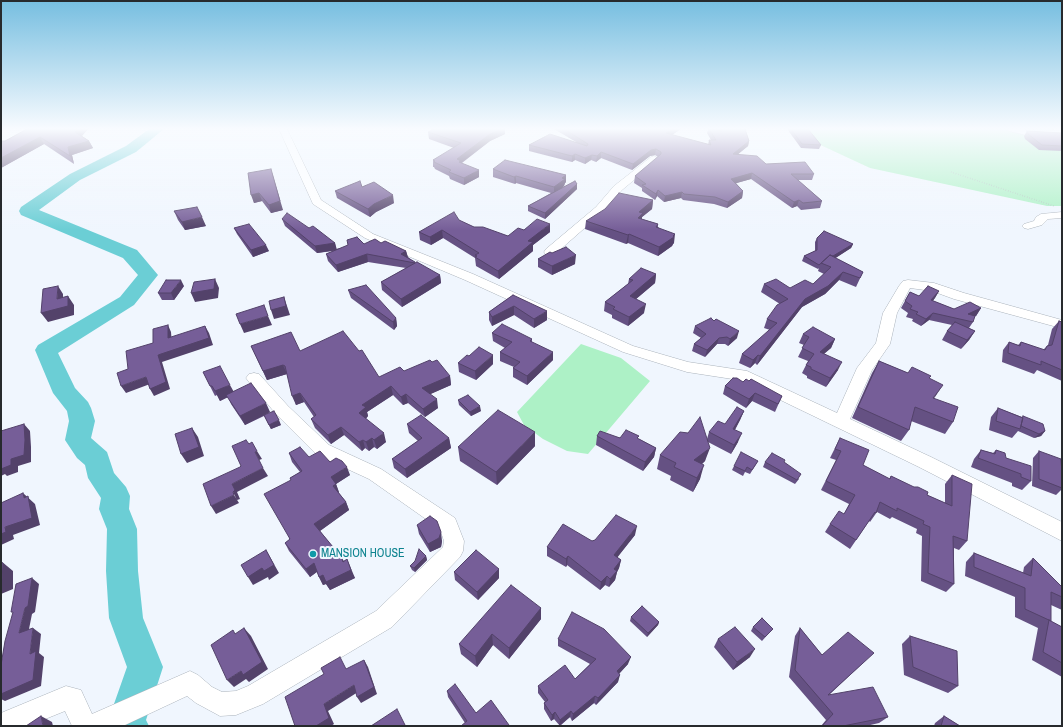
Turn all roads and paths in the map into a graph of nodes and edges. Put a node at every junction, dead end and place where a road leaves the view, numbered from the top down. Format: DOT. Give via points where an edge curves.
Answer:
graph roads {
  1 [pos="299,163"];
  2 [pos="649,163"];
  3 [pos="951,172"];
  4 [pos="1059,211"];
  5 [pos="1028,226"];
  6 [pos="550,252"];
  7 [pos="1057,322"];
  8 [pos="254,378"];
  9 [pos="841,422"];
  10 [pos="1062,532"];
  11 [pos="1,725"];
  12 [pos="87,726"];
  13 [pos="95,726"];
  1 -- 9 [label="street" via="317,202 369,236 469,276 628,349 687,367 742,375"];
  2 -- 6 [label="street"];
  3 -- 4 [label="path"];
  4 -- 5 [label="street"];
  7 -- 9 [label="street" via="934,287 908,284 890,314 883,344 864,368"];
  8 -- 13 [label="street" via="322,450 375,474 448,524 454,541 453,551 384,619 255,696 236,703 220,704 190,683"];
  9 -- 10 [label="street"];
  11 -- 12 [label="street" via="66,698 72,699"];
}
